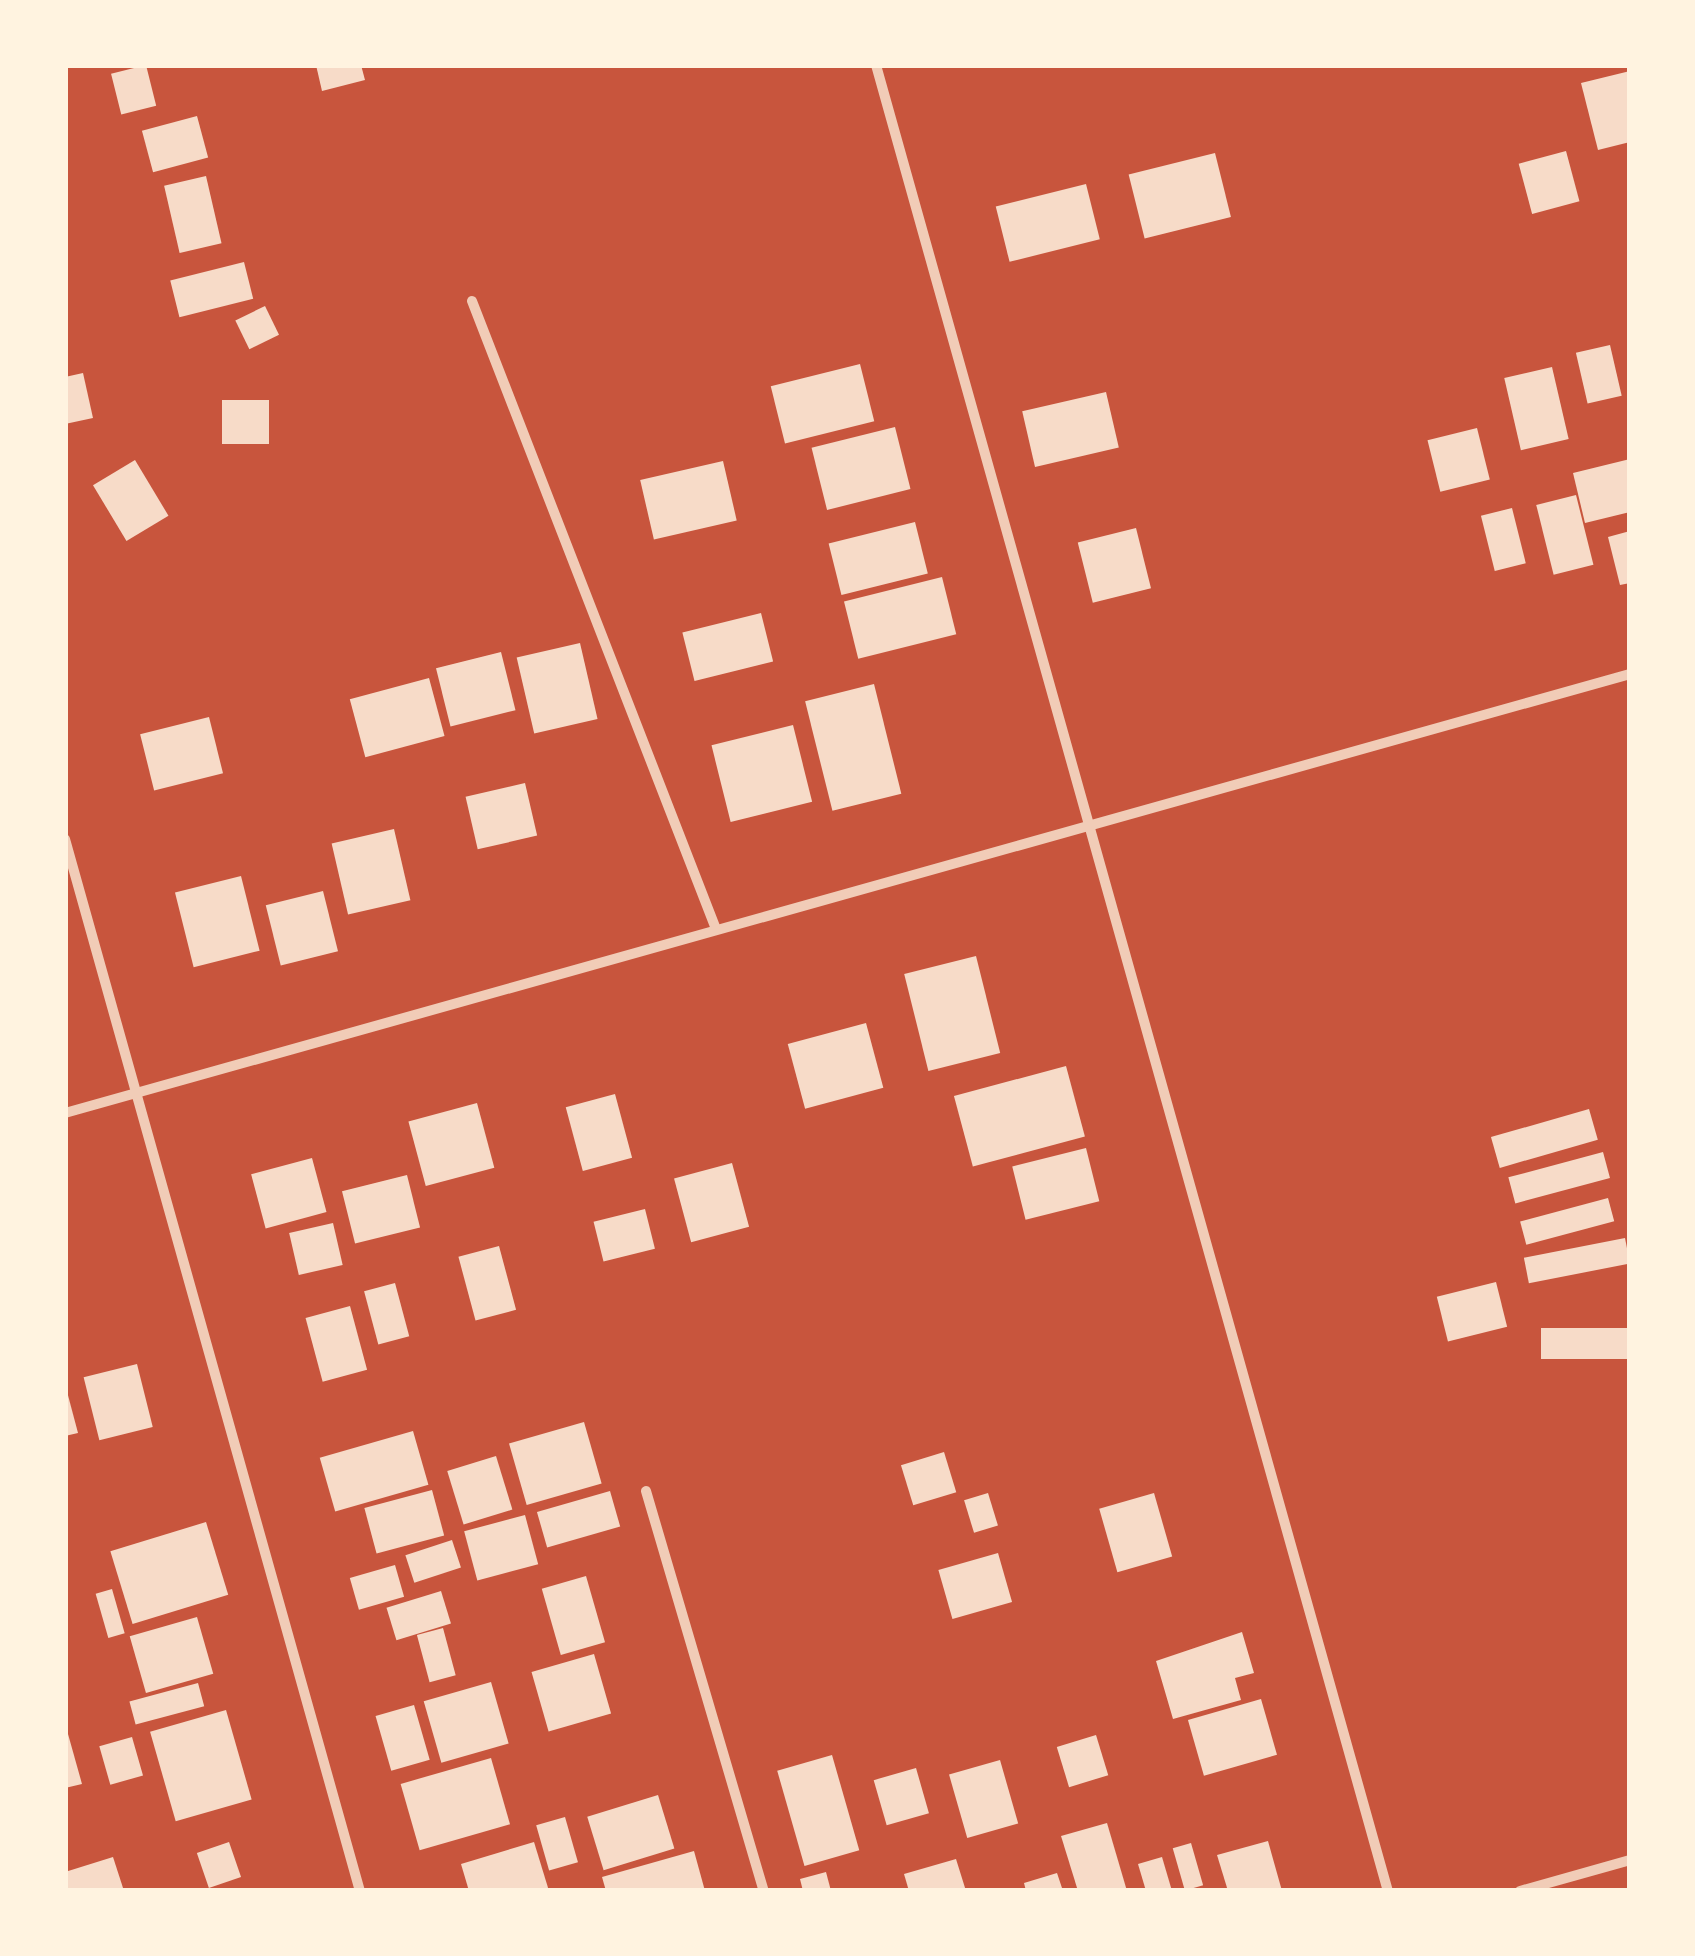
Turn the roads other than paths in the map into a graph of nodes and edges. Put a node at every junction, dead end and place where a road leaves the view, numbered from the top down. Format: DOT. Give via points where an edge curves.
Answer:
graph roads {
  1 [pos="876,65"];
  2 [pos="472,301"];
  3 [pos="1630,674"];
  4 [pos="1094,822"];
  5 [pos="65,839"];
  6 [pos="716,929"];
  7 [pos="140,1092"];
  8 [pos="65,1112"];
  9 [pos="646,1492"];
  10 [pos="1630,1860"];
  11 [pos="360,1891"];
  12 [pos="764,1891"];
  13 [pos="1388,1891"];
  14 [pos="1520,1891"];
  1 -- 4 [label="street"];
  2 -- 6 [label="street"];
  3 -- 4 [label="street"];
  4 -- 6 [label="street"];
  4 -- 13 [label="street"];
  5 -- 7 [label="street"];
  6 -- 7 [label="street"];
  7 -- 8 [label="street"];
  7 -- 11 [label="street"];
  9 -- 12 [label="street"];
  10 -- 14 [label="street"];
}
